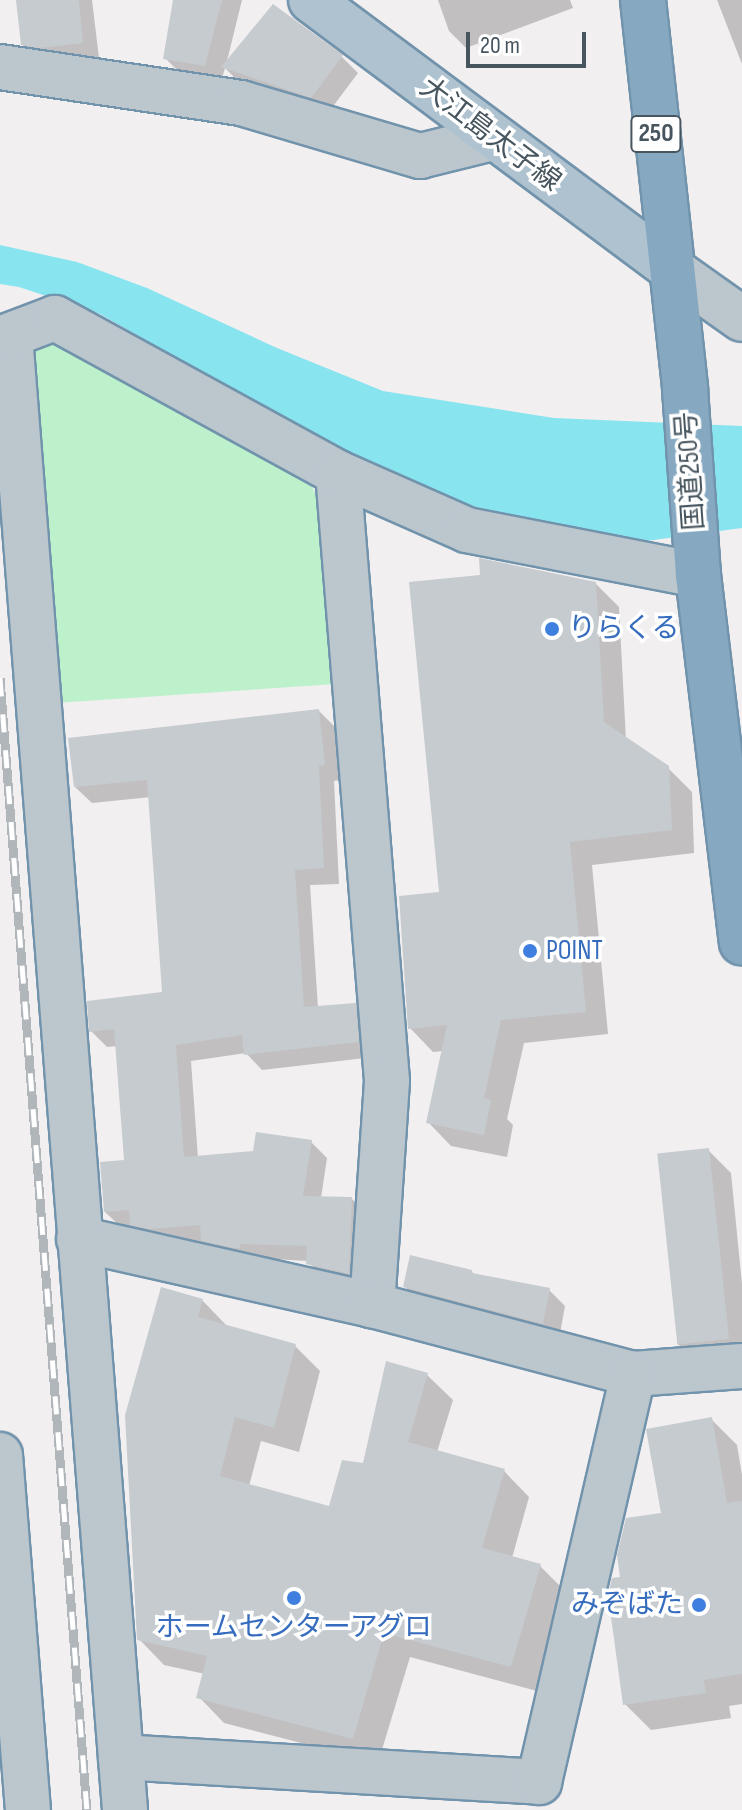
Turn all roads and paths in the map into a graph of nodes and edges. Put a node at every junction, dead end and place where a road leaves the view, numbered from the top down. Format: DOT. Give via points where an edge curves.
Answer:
graph roads {
  1 [pos="311,0"];
  2 [pos="643,0"];
  3 [pos="0,67"];
  4 [pos="493,138"];
  5 [pos="670,268"];
  6 [pos="742,319"];
  7 [pos="338,473"];
  8 [pos="698,575"];
  9 [pos="742,942"];
  10 [pos="79,1239"];
  11 [pos="372,1305"];
  12 [pos="742,1366"];
  13 [pos="633,1374"];
  14 [pos="0,1455"];
  15 [pos="11,1743"];
  16 [pos="121,1757"];
  17 [pos="28,1810"];
  18 [pos="125,1810"];
  1 -- 4 [label="main road, 大江島太子線"];
  2 -- 5 [label="highway, 国道250号 / 250"];
  3 -- 4 [label="street" via="241,103 420,156"];
  4 -- 5 [label="main road, 大江島太子線"];
  5 -- 6 [label="street"];
  5 -- 8 [label="highway, 国道250号 / 250"];
  7 -- 8 [label="street" via="467,530"];
  7 -- 10 [label="street" via="55,318 10,335"];
  7 -- 11 [label="street" via="387,1081"];
  8 -- 9 [label="highway, 国道250号 / 250"];
  10 -- 11 [label="street"];
  10 -- 16 [label="street"];
  11 -- 13 [label="street"];
  12 -- 13 [label="street"];
  13 -- 16 [label="street" via="539,1782"];
  14 -- 15 [label="street"];
  15 -- 17 [label="street"];
  16 -- 18 [label="street"];
}
